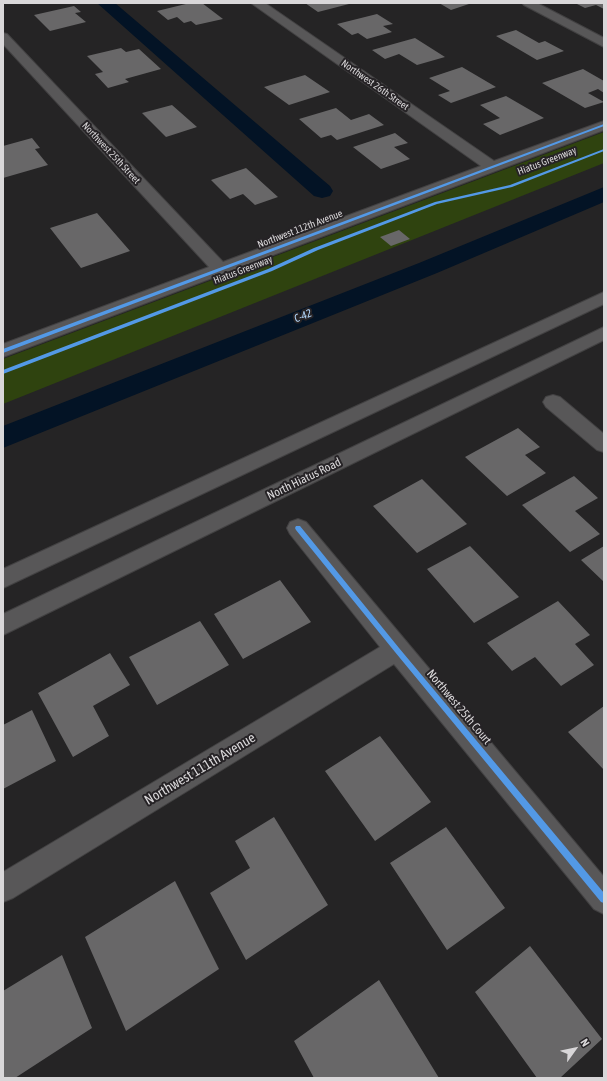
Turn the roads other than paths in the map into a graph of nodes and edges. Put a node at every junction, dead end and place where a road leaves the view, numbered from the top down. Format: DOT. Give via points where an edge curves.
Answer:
graph roads {
  1 [pos="258,3"];
  2 [pos="528,3"];
  3 [pos="3,37"];
  4 [pos="604,43"];
  5 [pos="604,125"];
  6 [pos="492,167"];
  7 [pos="220,269"];
  8 [pos="604,296"];
  9 [pos="604,333"];
  10 [pos="3,351"];
  11 [pos="553,402"];
  12 [pos="604,444"];
  13 [pos="298,528"];
  14 [pos="3,579"];
  15 [pos="3,625"];
  16 [pos="397,650"];
  17 [pos="3,888"];
  18 [pos="604,899"];
  1 -- 6 [label="street, Northwest 26th Street"];
  2 -- 4 [label="street"];
  3 -- 7 [label="street, Northwest 25th Street"];
  5 -- 6 [label="street, Northwest 112th Avenue"];
  6 -- 7 [label="street, Northwest 112th Avenue"];
  7 -- 10 [label="street, Northwest 112th Avenue"];
  8 -- 14 [label="street"];
  9 -- 15 [label="street, North Hiatus Road"];
  11 -- 12 [label="street"];
  13 -- 16 [label="street, Northwest 25th Court"];
  16 -- 17 [label="street, Northwest 111th Avenue"];
  16 -- 18 [label="street, Northwest 25th Court"];
}
